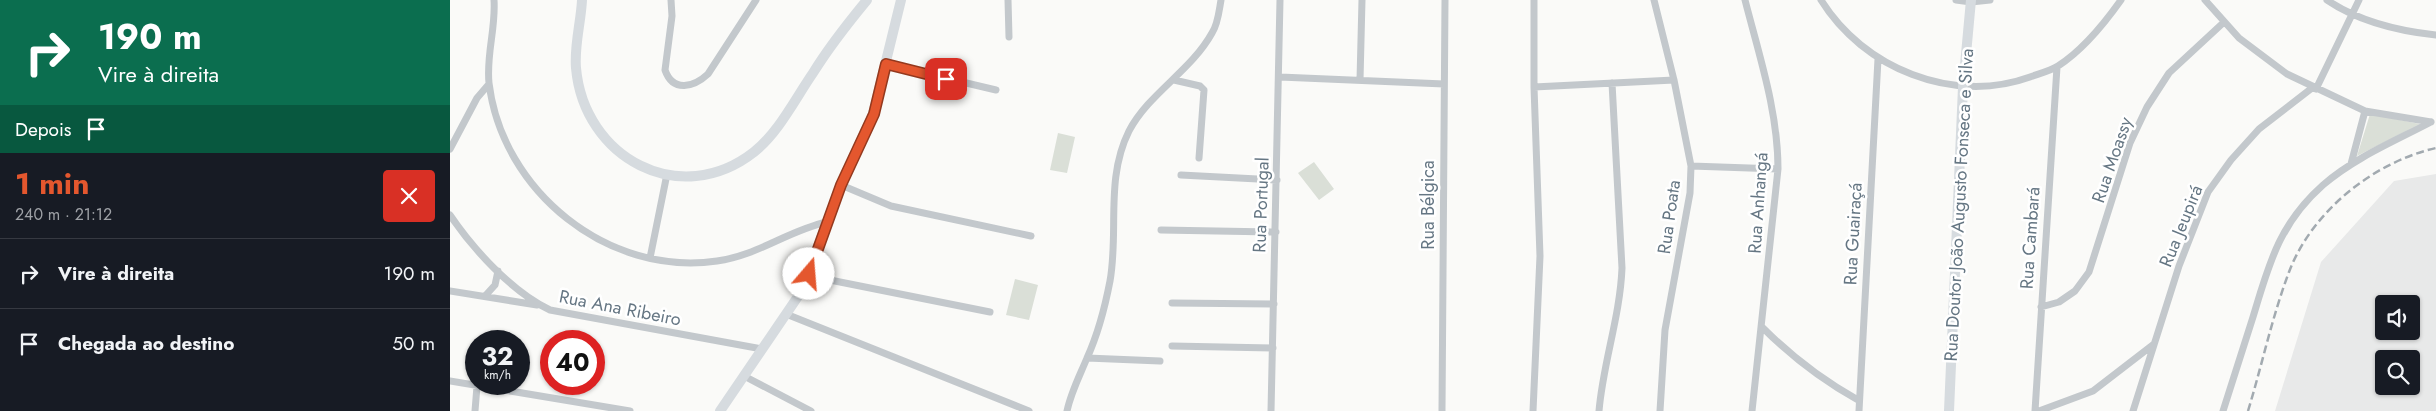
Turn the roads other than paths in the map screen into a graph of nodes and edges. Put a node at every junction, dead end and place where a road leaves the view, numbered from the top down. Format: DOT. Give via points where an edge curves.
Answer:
graph roads {
  1 [pos="494,0"];
  2 [pos="582,0"];
  3 [pos="671,0"];
  4 [pos="756,0"];
  5 [pos="860,0"];
  6 [pos="867,0"];
  7 [pos="901,0"];
  8 [pos="1008,0"];
  9 [pos="1221,0"];
  10 [pos="1280,0"];
  11 [pos="1362,0"];
  12 [pos="1445,0"];
  13 [pos="1534,0"];
  14 [pos="1654,0"];
  15 [pos="1745,0"];
  16 [pos="1821,0"];
  17 [pos="1956,0"];
  18 [pos="1990,0"];
  19 [pos="2121,0"];
  20 [pos="2205,0"];
  21 [pos="2326,0"];
  22 [pos="2359,0"];
  23 [pos="1971,1"];
  24 [pos="2352,14"];
  25 [pos="850,20"];
  26 [pos="2223,23"];
  27 [pos="2436,35"];
  28 [pos="1009,38"];
  29 [pos="1878,59"];
  30 [pos="886,64"];
  31 [pos="2057,67"];
  32 [pos="1280,77"];
  33 [pos="1174,80"];
  34 [pos="1360,80"];
  35 [pos="1674,80"];
  36 [pos="1612,83"];
  37 [pos="489,84"];
  38 [pos="1444,84"];
  39 [pos="1534,87"];
  40 [pos="1963,87"];
  41 [pos="2314,89"];
  42 [pos="996,90"];
  43 [pos="2366,111"];
  44 [pos="2434,122"];
  45 [pos="450,149"];
  46 [pos="1198,158"];
  47 [pos="2351,164"];
  48 [pos="1690,166"];
  49 [pos="1778,168"];
  50 [pos="667,174"];
  51 [pos="1181,175"];
  52 [pos="1277,180"];
  53 [pos="841,185"];
  54 [pos="450,215"];
  55 [pos="827,222"];
  56 [pos="1161,230"];
  57 [pos="1276,232"];
  58 [pos="1031,236"];
  59 [pos="650,258"];
  60 [pos="498,271"];
  61 [pos="809,274"];
  62 [pos="450,291"];
  63 [pos="485,296"];
  64 [pos="1172,303"];
  65 [pos="1274,304"];
  66 [pos="540,305"];
  67 [pos="2040,306"];
  68 [pos="990,312"];
  69 [pos="786,314"];
  70 [pos="1762,328"];
  71 [pos="2155,344"];
  72 [pos="1172,346"];
  73 [pos="1273,348"];
  74 [pos="762,349"];
  75 [pos="1087,358"];
  76 [pos="1160,361"];
  77 [pos="744,376"];
  78 [pos="450,381"];
  79 [pos="465,384"];
  80 [pos="476,395"];
  81 [pos="530,395"];
  82 [pos="1858,400"];
  83 [pos="475,411"];
  84 [pos="630,411"];
  85 [pos="720,411"];
  86 [pos="811,411"];
  87 [pos="1029,411"];
  88 [pos="1067,411"];
  89 [pos="1271,411"];
  90 [pos="1442,411"];
  91 [pos="1533,411"];
  92 [pos="1600,411"];
  93 [pos="1660,411"];
  94 [pos="1752,411"];
  95 [pos="1859,411"];
  96 [pos="1949,411"];
  97 [pos="2035,411"];
  98 [pos="2039,411"];
  99 [pos="2133,411"];
  100 [pos="2223,411"];
  1 -- 37 [label="street"];
  2 -- 50 [label="street" via="576,68 585,105 605,141 631,162"];
  3 -- 4 [label="street" via="665,70 674,83 685,87 698,83 708,74"];
  5 -- 25 [label="street"];
  6 -- 25 [label="street"];
  7 -- 30 [label="street"];
  8 -- 28 [label="street"];
  9 -- 33 [label="street" via="1213,31"];
  10 -- 32 [label="street, Rua Portugal"];
  11 -- 34 [label="street"];
  12 -- 38 [label="street, Rua Bélgica"];
  13 -- 39 [label="street"];
  14 -- 35 [label="street, Rua Poata"];
  15 -- 49 [label="street, Rua Anhangá" via="1776,124"];
  16 -- 29 [label="street" via="1846,32"];
  17 -- 23 [label="street"];
  18 -- 23 [label="street"];
  19 -- 31 [label="street" via="2084,44"];
  20 -- 26 [label="street"];
  21 -- 24 [label="street"];
  22 -- 24 [label="street, Rua Jeupirá"];
  23 -- 40 [label="street, Rua Doutor João Augusto Fonseca e Silva"];
  24 -- 27 [label="street" via="2416,33"];
  24 -- 41 [label="street, Rua Jeupirá"];
  25 -- 50 [label="street" via="780,123 754,152 728,168 699,175"];
  26 -- 41 [label="street" via="2262,57"];
  26 -- 67 [label="street, Rua Moassy" via="2169,73 2147,107 2130,143 2090,272 2075,291 2059,302"];
  29 -- 40 [label="street" via="1910,74"];
  29 -- 82 [label="street, Rua Guairaçá"];
  30 -- 42 [label="street"];
  30 -- 53 [label="street" via="870,123"];
  31 -- 40 [label="street" via="2002,85"];
  31 -- 67 [label="street, Rua Cambará"];
  32 -- 34 [label="street"];
  32 -- 52 [label="street, Rua Portugal"];
  33 -- 46 [label="street" via="1200,86 1204,90"];
  33 -- 75 [label="street" via="1144,108 1128,132 1113,191 1110,280"];
  34 -- 38 [label="street"];
  35 -- 36 [label="street"];
  35 -- 48 [label="street, Rua Poata"];
  36 -- 39 [label="street"];
  36 -- 92 [label="street" via="1621,296 1601,386"];
  37 -- 45 [label="street" via="477,98"];
  37 -- 59 [label="street" via="500,128 535,189 577,227 624,252"];
  38 -- 90 [label="street, Rua Bélgica"];
  39 -- 91 [label="street" via="1540,256"];
  40 -- 96 [label="street, Rua Doutor João Augusto Fonseca e Silva"];
  41 -- 43 [label="street"];
  41 -- 71 [label="street, Rua Jeupirá" via="2259,129 2208,192 2179,266"];
  43 -- 44 [label="street"];
  43 -- 47 [label="street"];
  44 -- 47 [label="street"];
  47 -- 100 [label="street" via="2308,200 2279,240 2267,267"];
  48 -- 49 [label="street"];
  48 -- 93 [label="street, Rua Poata" via="1690,193 1665,330"];
  49 -- 70 [label="street, Rua Anhangá"];
  50 -- 59 [label="street"];
  51 -- 52 [label="street"];
  52 -- 57 [label="street, Rua Portugal"];
  53 -- 55 [label="street"];
  53 -- 58 [label="street" via="891,206"];
  54 -- 60 [label="street, Rua Ana Ribeiro"];
  55 -- 59 [label="street" via="740,257 703,264"];
  55 -- 61 [label="street"];
  56 -- 57 [label="street"];
  57 -- 65 [label="street, Rua Portugal"];
  60 -- 63 [label="street" via="495,285"];
  60 -- 66 [label="street, Rua Ana Ribeiro"];
  61 -- 68 [label="street"];
  61 -- 69 [label="street"];
  62 -- 63 [label="street"];
  63 -- 66 [label="street"];
  64 -- 65 [label="street"];
  65 -- 73 [label="street, Rua Portugal"];
  66 -- 74 [label="street, Rua Ana Ribeiro" via="562,313"];
  67 -- 97 [label="street, Rua Cambará"];
  69 -- 74 [label="street"];
  69 -- 87 [label="street"];
  70 -- 82 [label="street" via="1798,362"];
  70 -- 94 [label="street, Rua Anhangá"];
  71 -- 98 [label="street" via="2093,391"];
  71 -- 99 [label="street, Rua Jeupirá"];
  72 -- 73 [label="street"];
  73 -- 89 [label="street, Rua Portugal"];
  74 -- 77 [label="street"];
  75 -- 76 [label="street"];
  75 -- 88 [label="street"];
  77 -- 85 [label="street"];
  77 -- 86 [label="street"];
  78 -- 79 [label="street"];
  80 -- 83 [label="street"];
  81 -- 84 [label="street"];
  82 -- 95 [label="street, Rua Guairaçá"];
}
